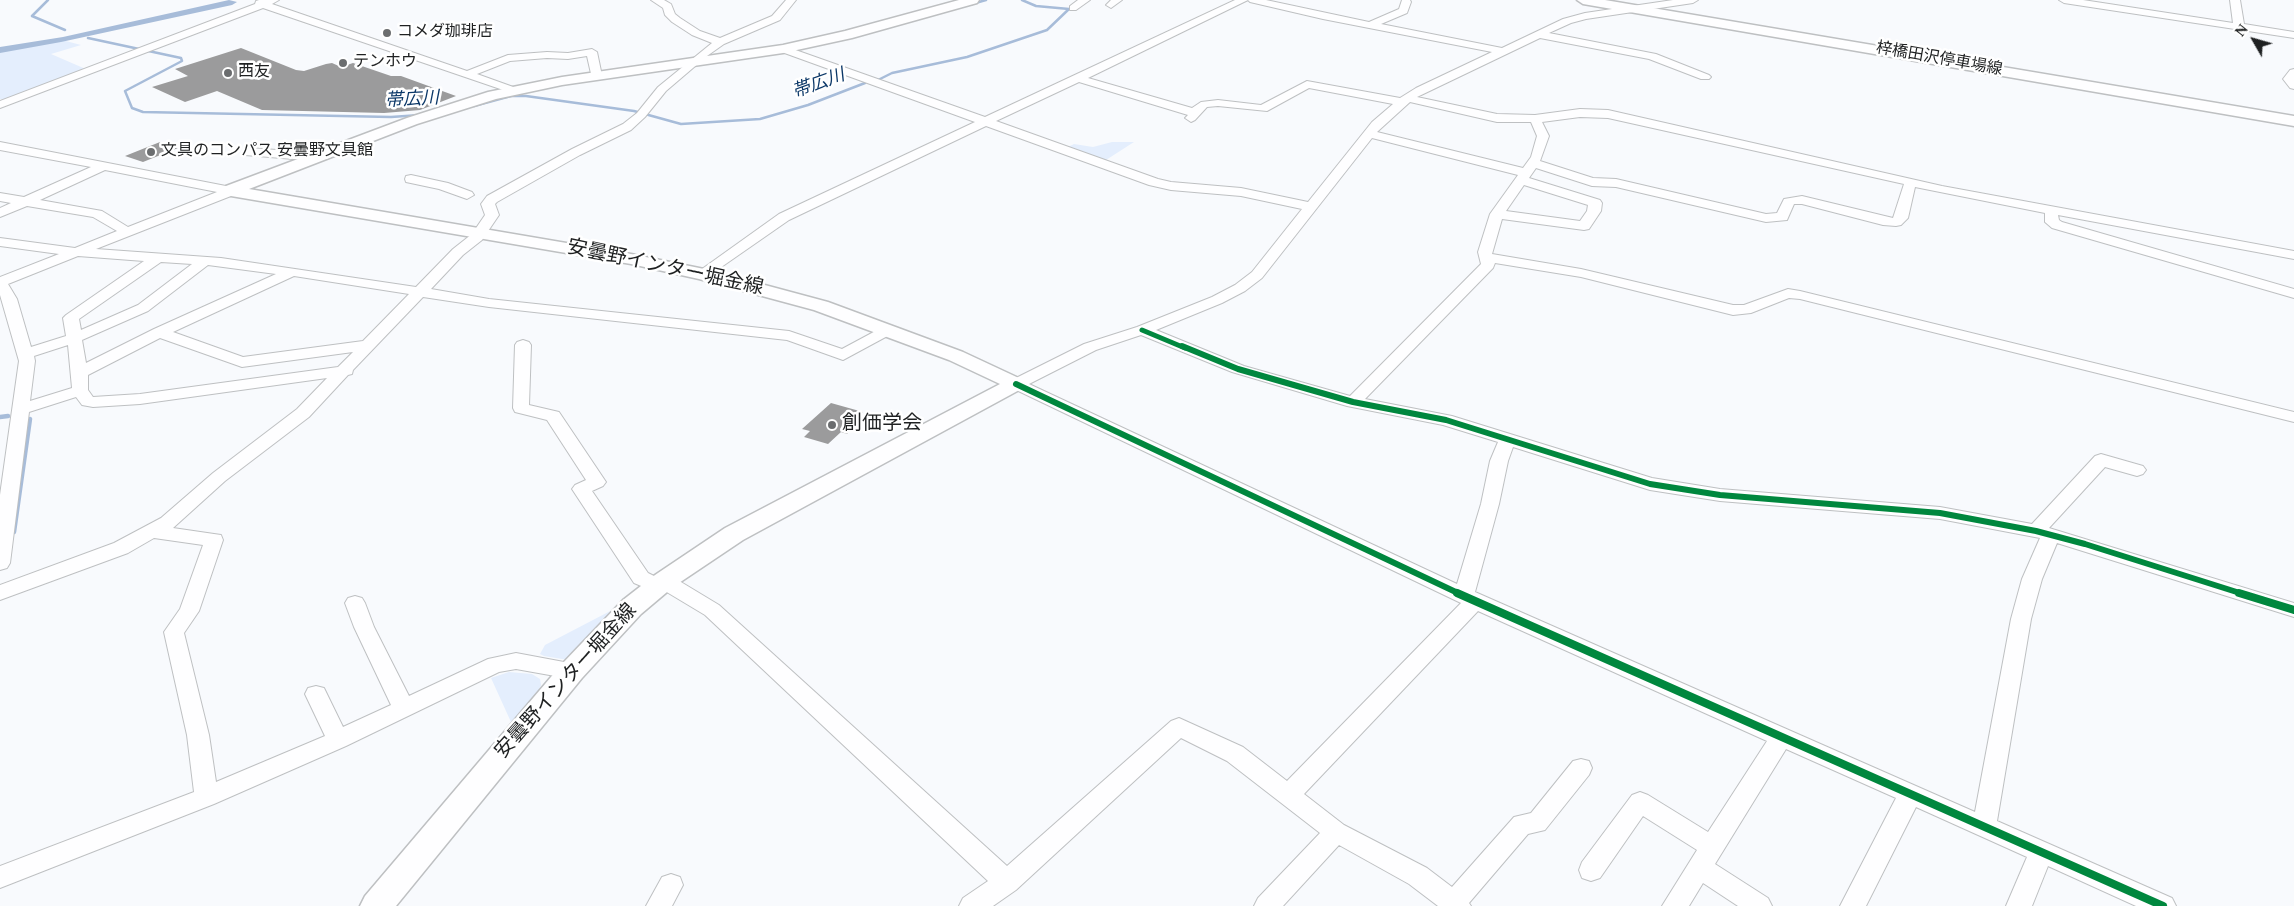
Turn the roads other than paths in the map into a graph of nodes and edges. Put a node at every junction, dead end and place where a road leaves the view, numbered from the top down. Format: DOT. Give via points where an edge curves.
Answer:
graph roads {
  1 [pos="249,0"];
  2 [pos="274,0"];
  3 [pos="656,0"];
  4 [pos="791,0"];
  5 [pos="973,0"];
  6 [pos="1084,0"];
  7 [pos="1242,0"];
  8 [pos="1253,0"];
  9 [pos="1584,0"];
  10 [pos="1693,0"];
  11 [pos="2064,0"];
  12 [pos="2235,0"];
  13 [pos="1406,2"];
  14 [pos="263,4"];
  15 [pos="1632,4"];
  16 [pos="1073,8"];
  17 [pos="1370,25"];
  18 [pos="2239,26"];
  19 [pos="1536,34"];
  20 [pos="2294,35"];
  21 [pos="720,42"];
  22 [pos="783,49"];
  23 [pos="1502,51"];
  24 [pos="693,63"];
  25 [pos="2294,72"];
  26 [pos="468,74"];
  27 [pos="596,76"];
  28 [pos="1078,78"];
  29 [pos="1705,78"];
  30 [pos="2294,86"];
  31 [pos="512,90"];
  32 [pos="1405,100"];
  33 [pos="0,105"];
  34 [pos="1535,119"];
  35 [pos="2294,121"];
  36 [pos="984,122"];
  37 [pos="1370,134"];
  38 [pos="3,149"];
  39 [pos="249,152"];
  40 [pos="318,157"];
  41 [pos="104,166"];
  42 [pos="1527,172"];
  43 [pos="411,178"];
  44 [pos="1913,182"];
  45 [pos="231,191"];
  46 [pos="467,195"];
  47 [pos="0,197"];
  48 [pos="26,202"];
  49 [pos="1311,207"];
  50 [pos="2050,210"];
  51 [pos="0,213"];
  52 [pos="1497,214"];
  53 [pos="128,232"];
  54 [pos="480,233"];
  55 [pos="0,242"];
  56 [pos="77,252"];
  57 [pos="2294,255"];
  58 [pos="1486,256"];
  59 [pos="157,258"];
  60 [pos="205,261"];
  61 [pos="293,272"];
  62 [pos="702,274"];
  63 [pos="0,282"];
  64 [pos="420,292"];
  65 [pos="2294,294"];
  66 [pos="888,330"];
  67 [pos="1142,330"];
  68 [pos="159,332"];
  69 [pos="75,338"];
  70 [pos="370,345"];
  71 [pos="523,345"];
  72 [pos="25,354"];
  73 [pos="346,371"];
  74 [pos="80,373"];
  75 [pos="1016,384"];
  76 [pos="80,390"];
  77 [pos="1353,402"];
  78 [pos="21,409"];
  79 [pos="2294,417"];
  80 [pos="1508,439"];
  81 [pos="2137,470"];
  82 [pos="152,531"];
  83 [pos="2043,532"];
  84 [pos="0,563"];
  85 [pos="661,584"];
  86 [pos="0,593"];
  87 [pos="1470,598"];
  88 [pos="355,603"];
  89 [pos="2294,610"];
  90 [pos="572,670"];
  91 [pos="316,694"];
  92 [pos="404,708"];
  93 [pos="1781,738"];
  94 [pos="338,740"];
  95 [pos="1581,768"];
  96 [pos="1911,793"];
  97 [pos="1288,795"];
  98 [pos="206,797"];
  99 [pos="1984,825"];
  100 [pos="1336,832"];
  101 [pos="2042,851"];
  102 [pos="1705,857"];
  103 [pos="1591,870"];
  104 [pos="0,877"];
  105 [pos="1007,882"];
  106 [pos="1455,904"];
  107 [pos="376,906"];
  108 [pos="972,906"];
  109 [pos="1267,906"];
  110 [pos="1675,906"];
  111 [pos="1759,906"];
  112 [pos="1853,906"];
  113 [pos="2019,906"];
  114 [pos="2163,906"];
  1 -- 14 [label="street"];
  2 -- 14 [label="street"];
  3 -- 21 [label="street" via="668,6 670,15 676,20 696,33"];
  4 -- 21 [label="street" via="776,18"];
  5 -- 22 [label="main road"];
  6 -- 16 [label="street"];
  7 -- 28 [label="street"];
  8 -- 17 [label="street"];
  9 -- 15 [label="main road, 梓橋田沢停車場線"];
  10 -- 15 [label="street" via="1650,6"];
  11 -- 18 [label="street"];
  12 -- 18 [label="street"];
  13 -- 17 [label="street" via="1403,11"];
  14 -- 26 [label="street"];
  14 -- 33 [label="street"];
  15 -- 19 [label="street" via="1577,18"];
  15 -- 35 [label="main road, 梓橋田沢停車場線"];
  17 -- 23 [label="street"];
  18 -- 20 [label="street"];
  19 -- 23 [label="street"];
  19 -- 29 [label="street" via="1652,56"];
  21 -- 24 [label="street"];
  22 -- 24 [label="main road"];
  22 -- 36 [label="street"];
  23 -- 32 [label="street"];
  24 -- 27 [label="main road"];
  24 -- 54 [label="street" via="662,89 627,127 492,199 488,204 492,216"];
  25 -- 30 [label="street" via="2290,79"];
  26 -- 27 [label="street" via="508,58 592,52"];
  26 -- 31 [label="street"];
  27 -- 31 [label="main road"];
  28 -- 32 [label="street" via="1193,115 1200,106 1218,103 1263,109 1307,84"];
  28 -- 36 [label="street"];
  31 -- 40 [label="main road" via="438,112"];
  32 -- 34 [label="street" via="1497,118"];
  32 -- 37 [label="street" via="1382,118"];
  34 -- 42 [label="street" via="1543,136 1537,157"];
  34 -- 44 [label="street" via="1580,113 1608,114"];
  36 -- 49 [label="street" via="1154,182 1241,192"];
  36 -- 62 [label="street" via="784,217"];
  37 -- 42 [label="street"];
  37 -- 49 [label="street"];
  38 -- 41 [label="street"];
  39 -- 40 [label="street"];
  40 -- 45 [label="main road"];
  41 -- 45 [label="street"];
  41 -- 48 [label="street"];
  42 -- 44 [label="street" via="1616,183 1766,218 1782,217 1789,202 1802,200 1896,222 1901,218 1908,187"];
  42 -- 52 [label="street"];
  42 -- 52 [label="street" via="1595,203 1594,211 1584,226"];
  43 -- 46 [label="street"];
  44 -- 50 [label="street"];
  45 -- 53 [label="street"];
  45 -- 54 [label="main road, 安曇野インター堀金線"];
  47 -- 48 [label="street"];
  48 -- 51 [label="street"];
  48 -- 53 [label="street" via="97,214"];
  49 -- 67 [label="street" via="1257,275 1240,288"];
  50 -- 57 [label="street"];
  50 -- 65 [label="street" via="2052,222 2058,225"];
  52 -- 58 [label="street"];
  53 -- 56 [label="street"];
  54 -- 62 [label="main road, 安曇野インター堀金線"];
  54 -- 64 [label="street"];
  55 -- 56 [label="street"];
  56 -- 59 [label="street"];
  56 -- 63 [label="street"];
  58 -- 77 [label="street" via="1488,265"];
  58 -- 79 [label="street" via="1581,273 1733,310 1746,310 1788,294 1800,295"];
  59 -- 60 [label="street"];
  59 -- 69 [label="street" via="71,318"];
  60 -- 61 [label="street"];
  60 -- 69 [label="street" via="143,308"];
  61 -- 64 [label="street"];
  61 -- 68 [label="street"];
  62 -- 66 [label="main road, 安曇野インター堀金線" via="821,306"];
  63 -- 72 [label="street" via="10,299"];
  64 -- 66 [label="street" via="489,303 789,336 843,355"];
  64 -- 70 [label="street"];
  66 -- 75 [label="main road, 安曇野インター堀金線"];
  67 -- 75 [label="street" via="1090,347"];
  67 -- 77 [label="street" via="1238,369"];
  68 -- 70 [label="street" via="242,362"];
  68 -- 74 [label="street"];
  69 -- 72 [label="street"];
  69 -- 74 [label="street"];
  70 -- 73 [label="street"];
  71 -- 85 [label="street" via="521,408 553,416 597,482 581,489 642,578"];
  72 -- 78 [label="street" via="27,361"];
  73 -- 76 [label="street" via="140,399 93,402 88,401"];
  73 -- 82 [label="street" via="303,413 219,477 168,522"];
  74 -- 76 [label="street"];
  75 -- 85 [label="main road, 安曇野インター堀金線" via="734,534"];
  75 -- 87 [label="street"];
  76 -- 78 [label="street"];
  77 -- 80 [label="street" via="1446,420"];
  78 -- 84 [label="street"];
  80 -- 83 [label="street" via="1650,484 1720,495 1940,513"];
  80 -- 87 [label="street" via="1499,461"];
  81 -- 83 [label="street" via="2101,460"];
  82 -- 86 [label="street" via="121,548"];
  82 -- 98 [label="street" via="214,540 189,612 174,632 198,734"];
  83 -- 89 [label="street"];
  83 -- 99 [label="street" via="2021,619"];
  85 -- 90 [label="main road, 安曇野インター堀金線" via="632,607"];
  85 -- 105 [label="street" via="712,610"];
  87 -- 93 [label="street"];
  87 -- 97 [label="street"];
  88 -- 92 [label="street"];
  90 -- 92 [label="street" via="516,661 495,665"];
  90 -- 107 [label="main road, 安曇野インター堀金線"];
  91 -- 94 [label="street"];
  92 -- 94 [label="street"];
  93 -- 96 [label="street"];
  93 -- 102 [label="street"];
  94 -- 98 [label="street"];
  95 -- 106 [label="street" via="1537,822 1522,824"];
  96 -- 99 [label="street"];
  96 -- 112 [label="street"];
  97 -- 100 [label="street"];
  97 -- 105 [label="street" via="1235,754 1178,727"];
  98 -- 104 [label="street"];
  99 -- 101 [label="street"];
  100 -- 106 [label="street" via="1418,876"];
  100 -- 109 [label="street"];
  101 -- 113 [label="street"];
  101 -- 114 [label="street"];
  102 -- 103 [label="street" via="1640,802"];
  102 -- 110 [label="street"];
  102 -- 111 [label="street"];
  105 -- 108 [label="street"];
}
